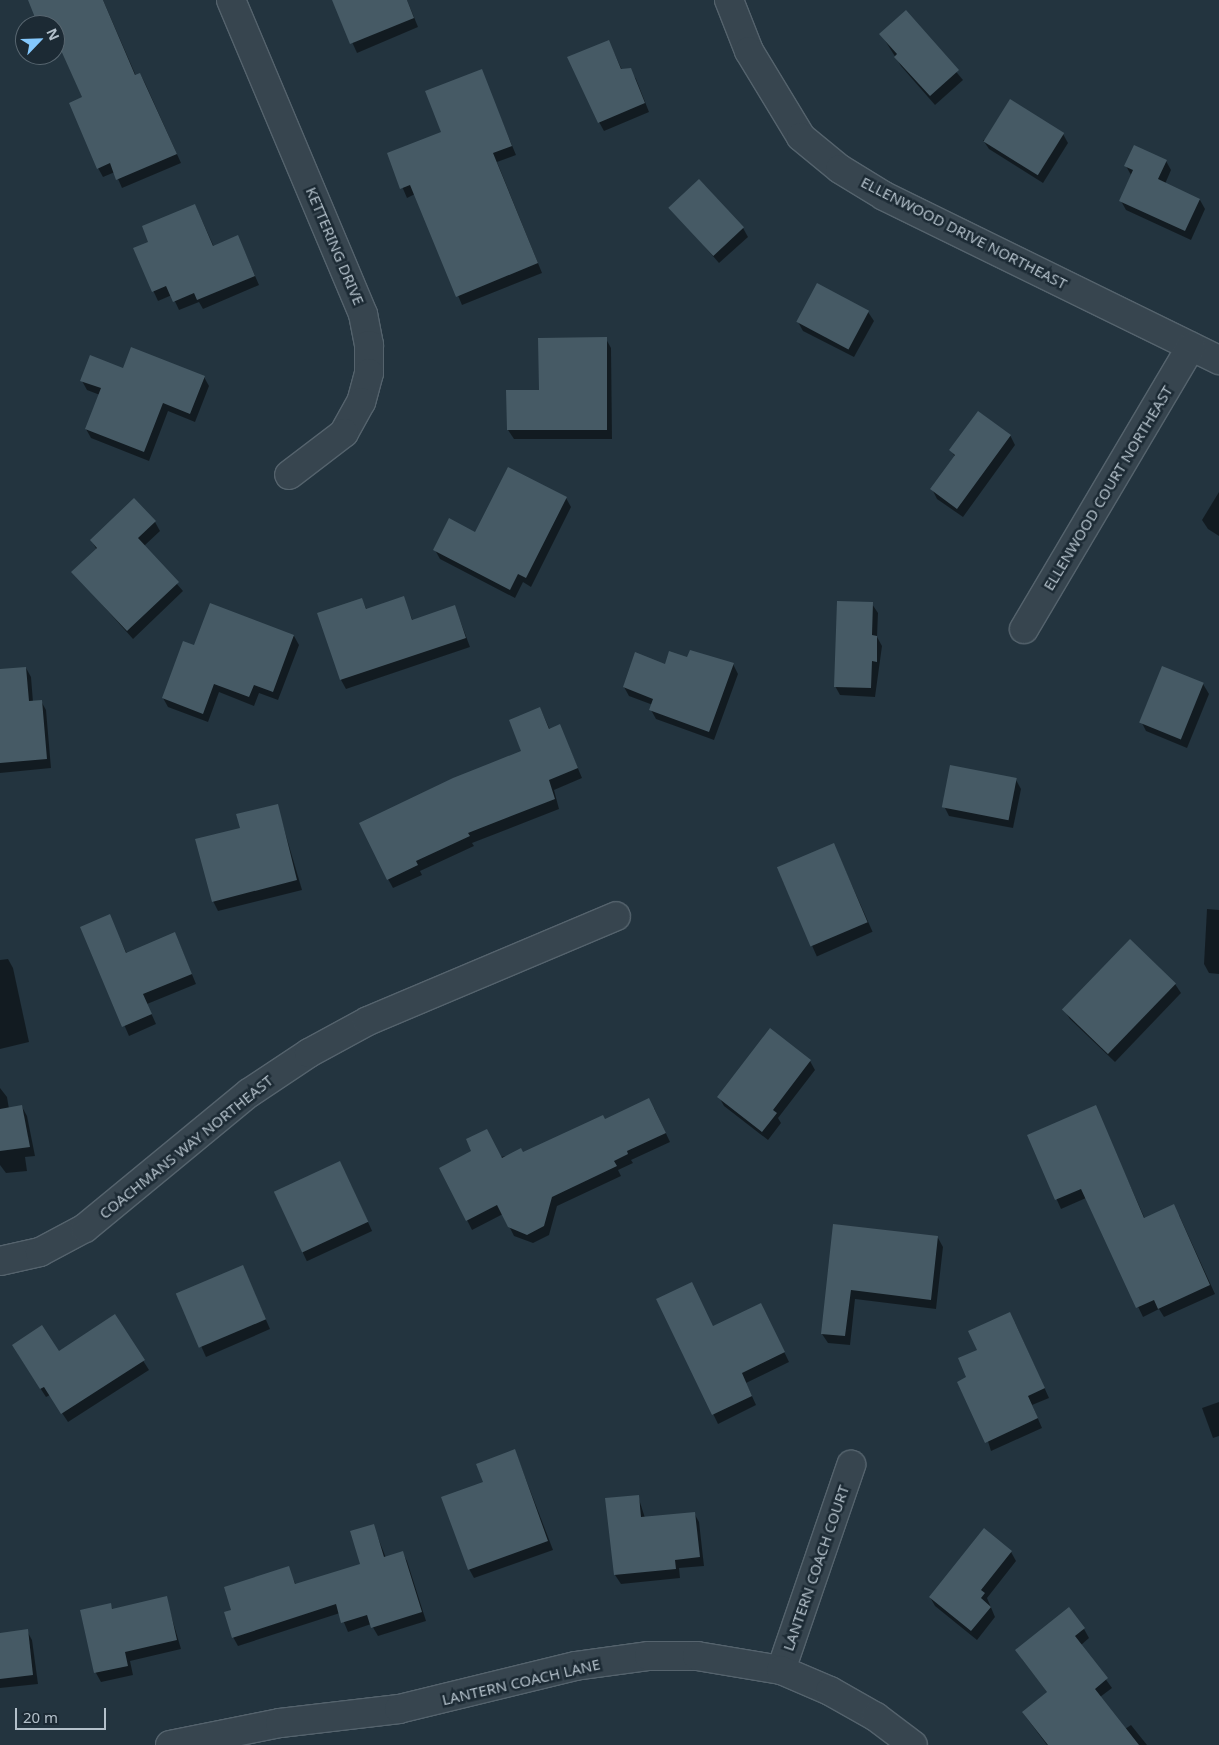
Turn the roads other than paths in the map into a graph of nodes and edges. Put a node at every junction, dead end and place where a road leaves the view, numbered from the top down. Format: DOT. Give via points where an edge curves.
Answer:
graph roads {
  1 [pos="231,0"];
  2 [pos="729,0"];
  3 [pos="1192,347"];
  4 [pos="1219,360"];
  5 [pos="289,475"];
  6 [pos="1024,629"];
  7 [pos="616,916"];
  8 [pos="0,1262"];
  9 [pos="851,1466"];
  10 [pos="781,1670"];
  11 [pos="170,1745"];
  12 [pos="913,1745"];
  1 -- 5 [label="street, KETTERING DRIVE" via="360,304 369,344 369,373 361,402 344,433"];
  2 -- 3 [label="street, ELLENWOOD DRIVE NORTHEAST" via="749,52 778,102 801,137 840,170 884,196"];
  3 -- 4 [label="street, ELLENWOOD DRIVE NORTHEAST"];
  3 -- 6 [label="street, ELLENWOOD COURT NORTHEAST"];
  7 -- 8 [label="street, COACHMANS WAY NORTHEAST" via="368,1021 309,1053 249,1093 85,1228 40,1252"];
  9 -- 10 [label="street, LANTERN COACH COURT"];
  10 -- 11 [label="street, LANTERN COACH LANE" via="697,1656 649,1656 575,1666 399,1709 280,1723"];
  10 -- 12 [label="street, LANTERN COACH LANE" via="830,1691 876,1717"];
}
